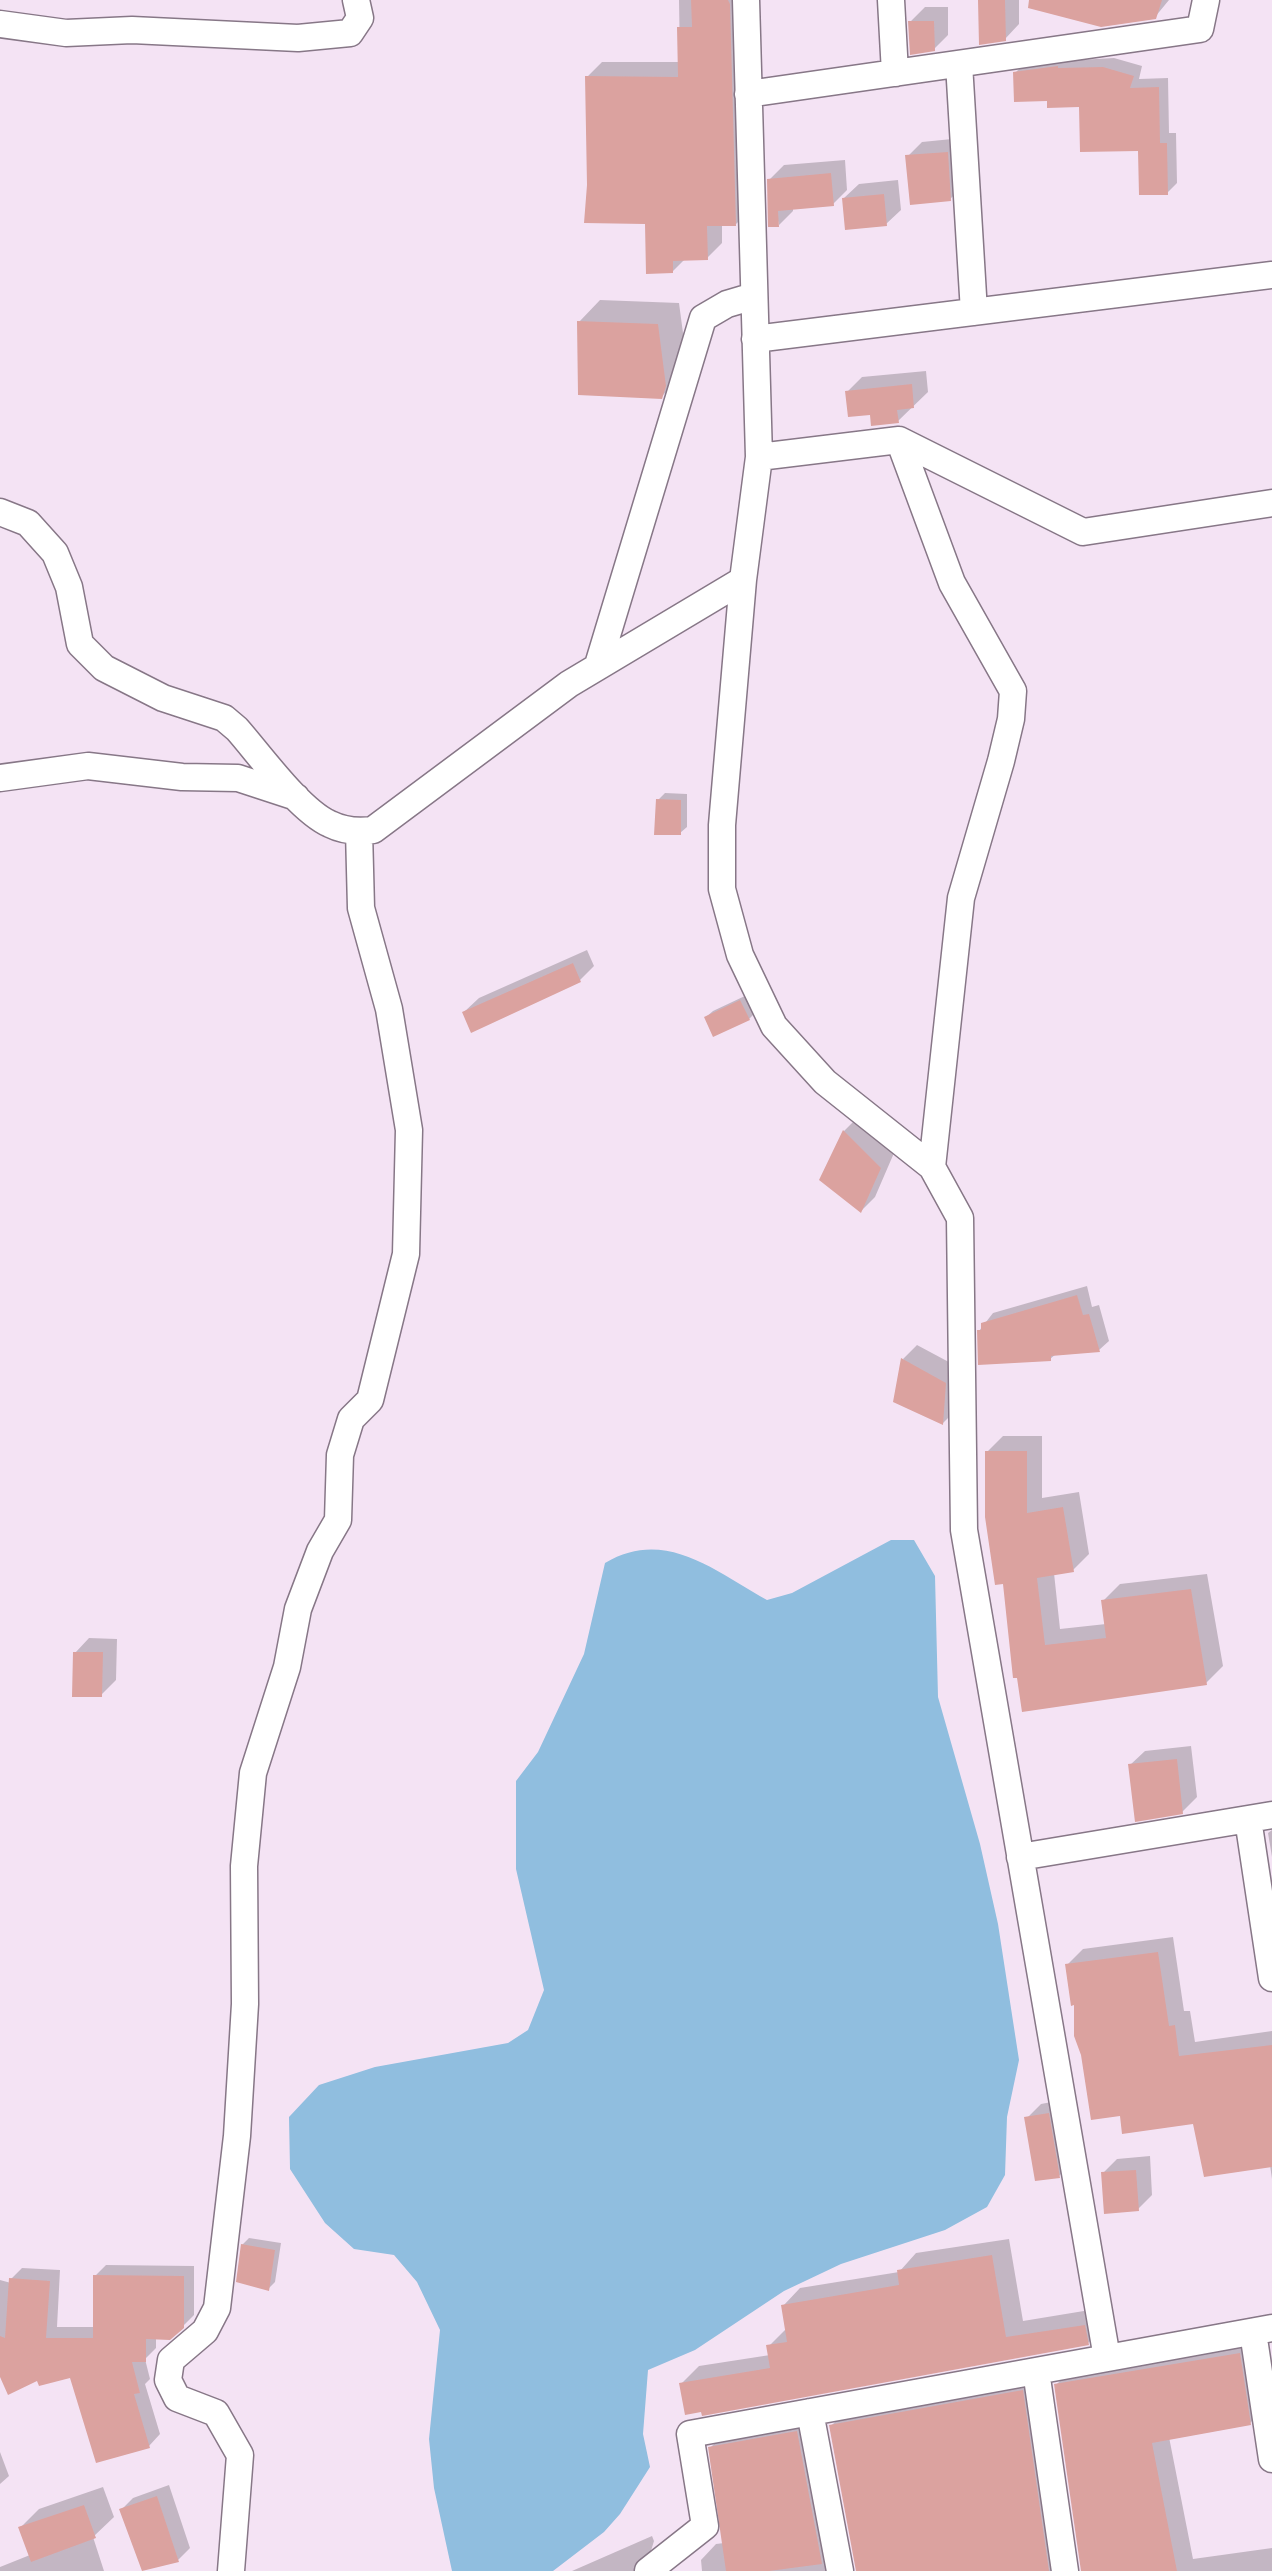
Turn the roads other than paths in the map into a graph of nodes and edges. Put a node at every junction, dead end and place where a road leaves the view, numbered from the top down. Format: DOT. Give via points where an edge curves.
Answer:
graph roads {
  1 [pos="356,0"];
  2 [pos="746,0"];
  3 [pos="891,0"];
  4 [pos="1206,0"];
  5 [pos="0,24"];
  6 [pos="959,64"];
  7 [pos="895,73"];
  8 [pos="748,94"];
  9 [pos="1272,275"];
  10 [pos="754,296"];
  11 [pos="974,312"];
  12 [pos="755,339"];
  13 [pos="899,440"];
  14 [pos="759,457"];
  15 [pos="1272,503"];
  16 [pos="0,512"];
  17 [pos="743,580"];
  18 [pos="598,665"];
  19 [pos="0,778"];
  20 [pos="298,798"];
  21 [pos="359,831"];
  22 [pos="932,1167"];
  23 [pos="1260,1817"];
  24 [pos="1020,1857"];
  25 [pos="1272,1978"];
  26 [pos="1262,2330"];
  27 [pos="1107,2358"];
  28 [pos="1036,2371"];
  29 [pos="810,2412"];
  30 [pos="1272,2459"];
  31 [pos="231,2571"];
  32 [pos="648,2571"];
  33 [pos="840,2571"];
  34 [pos="1065,2571"];
  1 -- 5 [label="street" via="360,18 350,33 298,38 132,30 66,33"];
  2 -- 8 [label="street"];
  3 -- 7 [label="street"];
  4 -- 6 [label="street" via="1200,29"];
  6 -- 7 [label="street"];
  6 -- 11 [label="street"];
  7 -- 8 [label="street"];
  8 -- 10 [label="street"];
  9 -- 11 [label="street"];
  10 -- 12 [label="street"];
  10 -- 18 [label="street" via="703,318"];
  11 -- 12 [label="street"];
  12 -- 14 [label="street"];
  13 -- 14 [label="street"];
  13 -- 15 [label="street" via="1083,532"];
  13 -- 22 [label="street" via="952,583 1013,691 1001,761 961,898"];
  14 -- 17 [label="street"];
  16 -- 20 [label="street" via="28,523 55,553 69,587 80,644 104,668 163,698 224,718"];
  17 -- 18 [label="street"];
  17 -- 22 [label="street" via="722,838 722,889 740,955 774,1026 825,1082"];
  18 -- 21 [label="street" via="373,830"];
  19 -- 20 [label="street" via="88,766 238,778"];
  20 -- 21 [label="street" via="328,824"];
  21 -- 31 [label="street" via="361,908 389,1009 409,1130 406,1254 370,1400 351,1419 340,1455 338,1520 298,1609 287,1667 253,1773 244,1866 245,2004 237,2136 217,2308 205,2331 171,2360 168,2380 177,2398 216,2413 240,2455"];
  22 -- 24 [label="street" via="960,1218 964,1530"];
  23 -- 24 [label="street"];
  23 -- 25 [label="street"];
  24 -- 27 [label="street"];
  26 -- 27 [label="street"];
  26 -- 30 [label="street"];
  27 -- 28 [label="street"];
  28 -- 29 [label="street"];
  28 -- 34 [label="street"];
  29 -- 32 [label="street" via="690,2434 705,2526"];
  29 -- 33 [label="street"];
}
